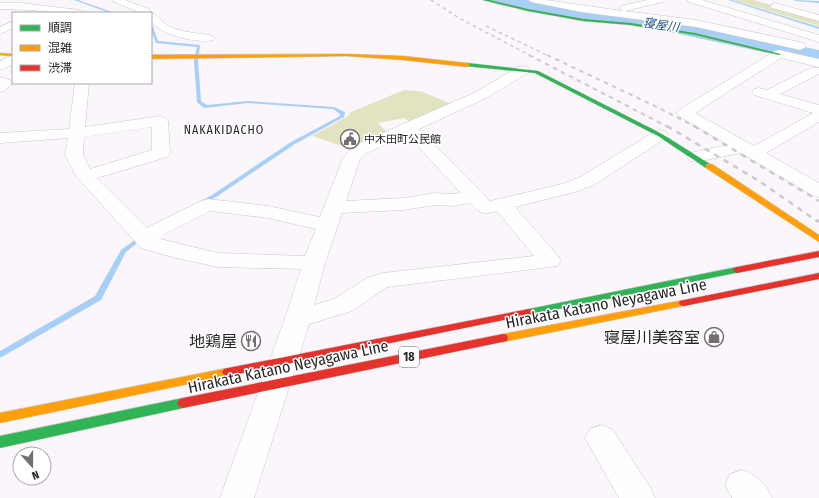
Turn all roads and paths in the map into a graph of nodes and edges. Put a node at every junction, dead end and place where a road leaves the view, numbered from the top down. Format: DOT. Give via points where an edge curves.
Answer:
graph roads {
  1 [pos="118,0"];
  2 [pos="485,0"];
  3 [pos="534,0"];
  4 [pos="600,0"];
  5 [pos="660,0"];
  6 [pos="692,0"];
  7 [pos="709,6"];
  8 [pos="2,7"];
  9 [pos="584,9"];
  10 [pos="819,10"];
  11 [pos="63,12"];
  12 [pos="144,12"];
  13 [pos="607,12"];
  14 [pos="744,17"];
  15 [pos="660,18"];
  16 [pos="819,18"];
  17 [pos="152,19"];
  18 [pos="12,25"];
  19 [pos="712,26"];
  20 [pos="0,31"];
  21 [pos="209,38"];
  22 [pos="819,39"];
  23 [pos="812,49"];
  24 [pos="0,54"];
  25 [pos="779,54"];
  26 [pos="12,55"];
  27 [pos="152,57"];
  28 [pos="12,60"];
  29 [pos="0,66"];
  30 [pos="817,67"];
  31 [pos="523,70"];
  32 [pos="0,81"];
  33 [pos="82,84"];
  34 [pos="0,88"];
  35 [pos="819,110"];
  36 [pos="819,116"];
  37 [pos="410,128"];
  38 [pos="76,133"];
  39 [pos="660,135"];
  40 [pos="0,138"];
  41 [pos="750,150"];
  42 [pos="696,157"];
  43 [pos="85,176"];
  44 [pos="819,191"];
  45 [pos="475,196"];
  46 [pos="502,204"];
  47 [pos="331,216"];
  48 [pos="144,237"];
  49 [pos="819,239"];
  50 [pos="819,254"];
  51 [pos="314,263"];
  52 [pos="819,276"];
  53 [pos="298,318"];
  54 [pos="279,371"];
  55 [pos="0,418"];
  56 [pos="601,438"];
  57 [pos="0,442"];
  58 [pos="237,498"];
  59 [pos="638,498"];
  1 -- 12 [label="street"];
  2 -- 25 [label="street" via="584,20 695,34"];
  3 -- 9 [label="street"];
  4 -- 9 [label="street"];
  5 -- 13 [label="street"];
  6 -- 7 [label="street"];
  7 -- 14 [label="street"];
  7 -- 15 [label="street"];
  8 -- 11 [label="street"];
  9 -- 13 [label="street"];
  10 -- 16 [label="street" via="775,6"];
  13 -- 15 [label="street"];
  14 -- 19 [label="street"];
  14 -- 22 [label="street"];
  15 -- 19 [label="street"];
  17 -- 21 [label="street" via="169,32"];
  18 -- 20 [label="street"];
  19 -- 23 [label="street"];
  24 -- 26 [label="street"];
  25 -- 30 [label="street"];
  25 -- 41 [label="street" via="684,113"];
  27 -- 31 [label="street" via="347,55"];
  28 -- 29 [label="street"];
  30 -- 35 [label="street" via="763,93"];
  31 -- 37 [label="street" via="481,95"];
  31 -- 39 [label="street" via="536,72"];
  32 -- 34 [label="street" via="4,83"];
  33 -- 38 [label="street"];
  36 -- 41 [label="street"];
  37 -- 45 [label="street"];
  37 -- 47 [label="street" via="359,150 352,158"];
  38 -- 40 [label="street"];
  38 -- 43 [label="street" via="74,155"];
  38 -- 43 [label="street" via="160,121 161,153"];
  39 -- 42 [label="street"];
  39 -- 46 [label="street" via="587,180 568,188"];
  41 -- 42 [label="street"];
  41 -- 44 [label="street"];
  42 -- 49 [label="street"];
  43 -- 48 [label="street"];
  45 -- 46 [label="street" via="486,208"];
  45 -- 47 [label="street"];
  46 -- 53 [label="street" via="550,261 383,280 343,305"];
  47 -- 48 [label="street" via="208,205"];
  47 -- 51 [label="street"];
  48 -- 51 [label="street" via="149,243 218,260"];
  50 -- 54 [label="street, Hirakata Katano Neyagawa Line / 18"];
  51 -- 53 [label="street"];
  52 -- 54 [label="street, Hirakata Katano Neyagawa Line / 18"];
  53 -- 54 [label="street"];
  54 -- 55 [label="street, Hirakata Katano Neyagawa Line / 18"];
  54 -- 57 [label="street, Hirakata Katano Neyagawa Line / 18"];
  54 -- 58 [label="street"];
  56 -- 59 [label="street"];
}
